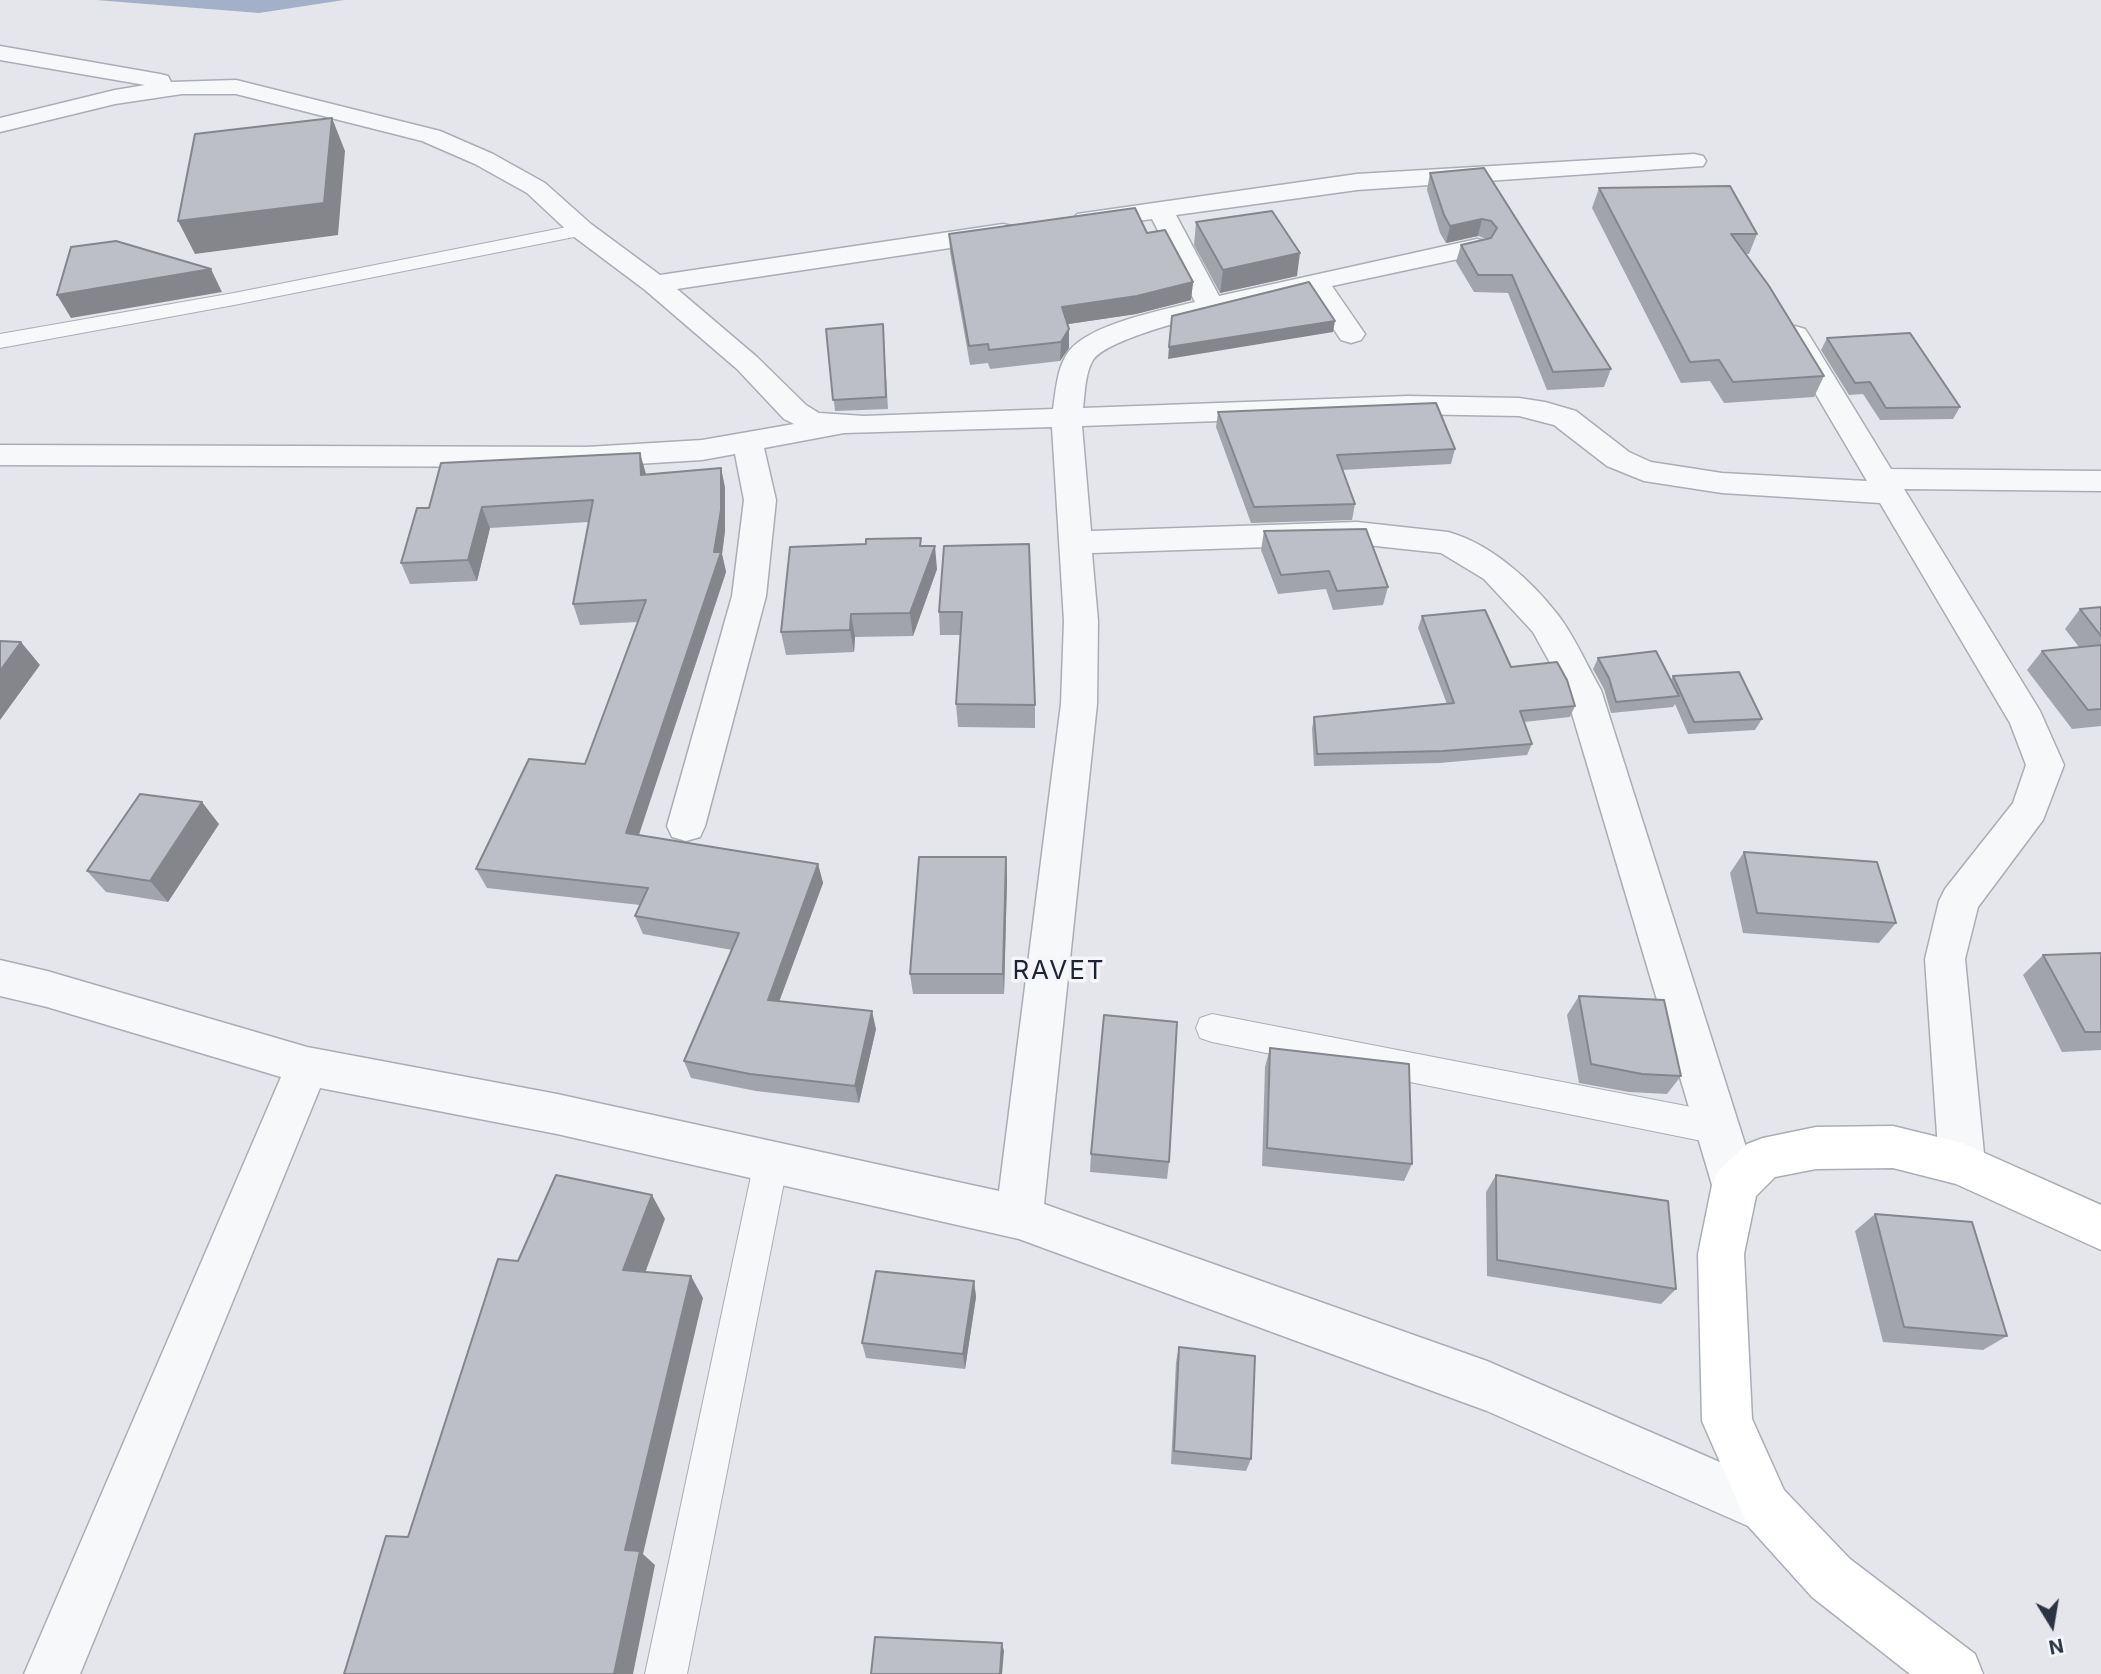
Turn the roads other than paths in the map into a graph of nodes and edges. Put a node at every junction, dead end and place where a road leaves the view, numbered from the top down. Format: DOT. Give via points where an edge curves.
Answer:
graph roads {
  1 [pos="0,53"];
  2 [pos="182,87"];
  3 [pos="0,125"];
  4 [pos="1693,161"];
  5 [pos="1160,210"];
  6 [pos="1067,223"];
  7 [pos="1027,229"];
  8 [pos="582,230"];
  9 [pos="1477,247"];
  10 [pos="1315,281"];
  11 [pos="655,284"];
  12 [pos="1211,306"];
  13 [pos="1778,306"];
  14 [pos="1351,334"];
  15 [pos="0,341"];
  16 [pos="1066,418"];
  17 [pos="840,425"];
  18 [pos="748,443"];
  19 [pos="0,455"];
  20 [pos="2101,481"];
  21 [pos="1886,486"];
  22 [pos="1075,543"];
  23 [pos="686,826"];
  24 [pos="0,978"];
  25 [pos="1212,1028"];
  26 [pos="307,1066"];
  27 [pos="1717,1128"];
  28 [pos="771,1162"];
  29 [pos="1962,1164"];
  30 [pos="1735,1185"];
  31 [pos="1019,1217"];
  32 [pos="2101,1228"];
  33 [pos="1766,1508"];
  34 [pos="52,1674"];
  35 [pos="666,1674"];
  36 [pos="1955,1674"];
  1 -- 2 [label="street"];
  2 -- 3 [label="street" via="115,97"];
  2 -- 8 [label="street" via="236,87 431,136 536,188"];
  4 -- 5 [label="street" via="1357,182"];
  5 -- 6 [label="street"];
  5 -- 12 [label="street"];
  7 -- 11 [label="street"];
  8 -- 11 [label="street"];
  8 -- 15 [label="lane"];
  9 -- 10 [label="street"];
  10 -- 12 [label="street"];
  10 -- 14 [label="street"];
  11 -- 17 [label="street" via="747,363 795,412 813,422"];
  12 -- 16 [label="street" via="1149,321 1096,343 1081,355 1074,371"];
  13 -- 21 [label="street"];
  16 -- 17 [label="street"];
  16 -- 21 [label="street" via="1408,405 1519,407 1565,418 1618,459 1644,471 1723,483"];
  16 -- 22 [label="street"];
  17 -- 18 [label="street"];
  18 -- 19 [label="street" via="587,457"];
  18 -- 23 [label="street" via="760,500 750,596"];
  20 -- 21 [label="street"];
  21 -- 29 [label="street" via="2027,720 2045,765 2030,809 1959,901 1945,960"];
  22 -- 27 [label="street" via="1357,533 1448,543 1496,571 1546,624 1583,690"];
  22 -- 31 [label="street" via="1081,621 1079,704"];
  24 -- 26 [label="street"];
  25 -- 27 [label="lane"];
  26 -- 28 [label="street" via="557,1114"];
  26 -- 34 [label="street"];
  27 -- 30 [label="street"];
  28 -- 31 [label="street"];
  28 -- 35 [label="lane"];
  29 -- 30 [label="main road" via="1893,1147 1816,1148 1763,1159"];
  29 -- 32 [label="main road"];
  30 -- 33 [label="main road" via="1721,1254 1727,1421"];
  31 -- 33 [label="street" via="1487,1386"];
  33 -- 36 [label="main road" via="1831,1578"];
}
